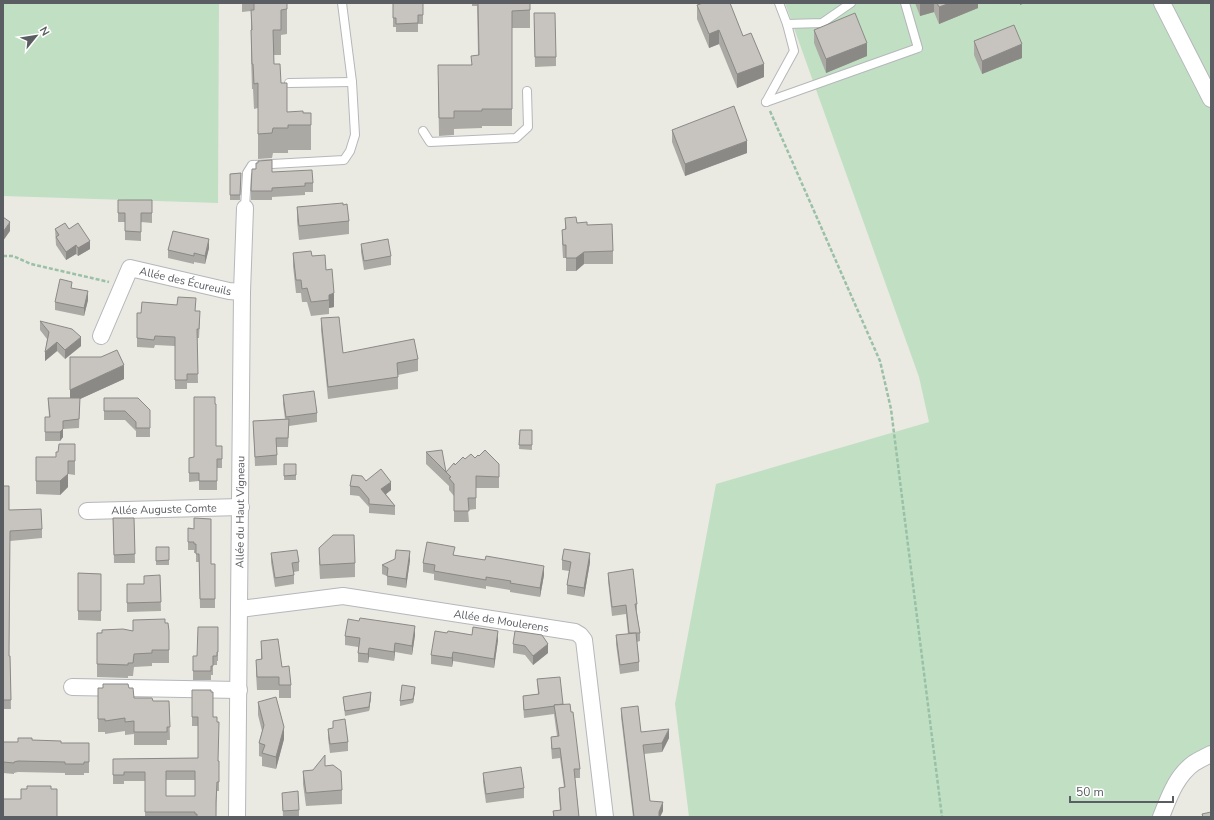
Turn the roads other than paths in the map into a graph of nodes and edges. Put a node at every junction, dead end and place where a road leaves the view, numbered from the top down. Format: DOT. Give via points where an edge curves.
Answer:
graph roads {
  1 [pos="342,3"];
  2 [pos="779,3"];
  3 [pos="851,3"];
  4 [pos="905,3"];
  5 [pos="1162,3"];
  6 [pos="787,24"];
  7 [pos="289,82"];
  8 [pos="352,82"];
  9 [pos="527,91"];
  10 [pos="1211,99"];
  11 [pos="423,131"];
  12 [pos="244,208"];
  13 [pos="242,292"];
  14 [pos="101,336"];
  15 [pos="241,508"];
  16 [pos="87,511"];
  17 [pos="240,610"];
  18 [pos="72,687"];
  19 [pos="239,690"];
  20 [pos="1211,754"];
  21 [pos="237,817"];
  22 [pos="606,817"];
  23 [pos="1161,817"];
  1 -- 8 [label="lane"];
  2 -- 6 [label="lane"];
  3 -- 6 [label="lane" via="822,23"];
  4 -- 6 [label="lane" via="918,48 766,102 794,51"];
  5 -- 10 [label="street"];
  7 -- 8 [label="lane"];
  8 -- 12 [label="lane" via="355,135 344,160 252,165 247,173"];
  9 -- 11 [label="lane" via="528,127 516,138 430,142"];
  12 -- 13 [label="street, Allée du Haut Vigneau"];
  13 -- 14 [label="street, Allée des Écureuils" via="228,292 130,268"];
  13 -- 15 [label="street, Allée du Haut Vigneau"];
  15 -- 16 [label="street, Allée Auguste Comte"];
  15 -- 17 [label="street, Allée du Haut Vigneau"];
  17 -- 19 [label="street, Allée du Haut Vigneau"];
  17 -- 22 [label="street, Allée de Moulerens" via="343,596 580,634 584,640"];
  18 -- 19 [label="street"];
  19 -- 21 [label="street, Allée du Haut Vigneau"];
  20 -- 23 [label="street" via="1194,763 1182,774 1171,790"];
}
